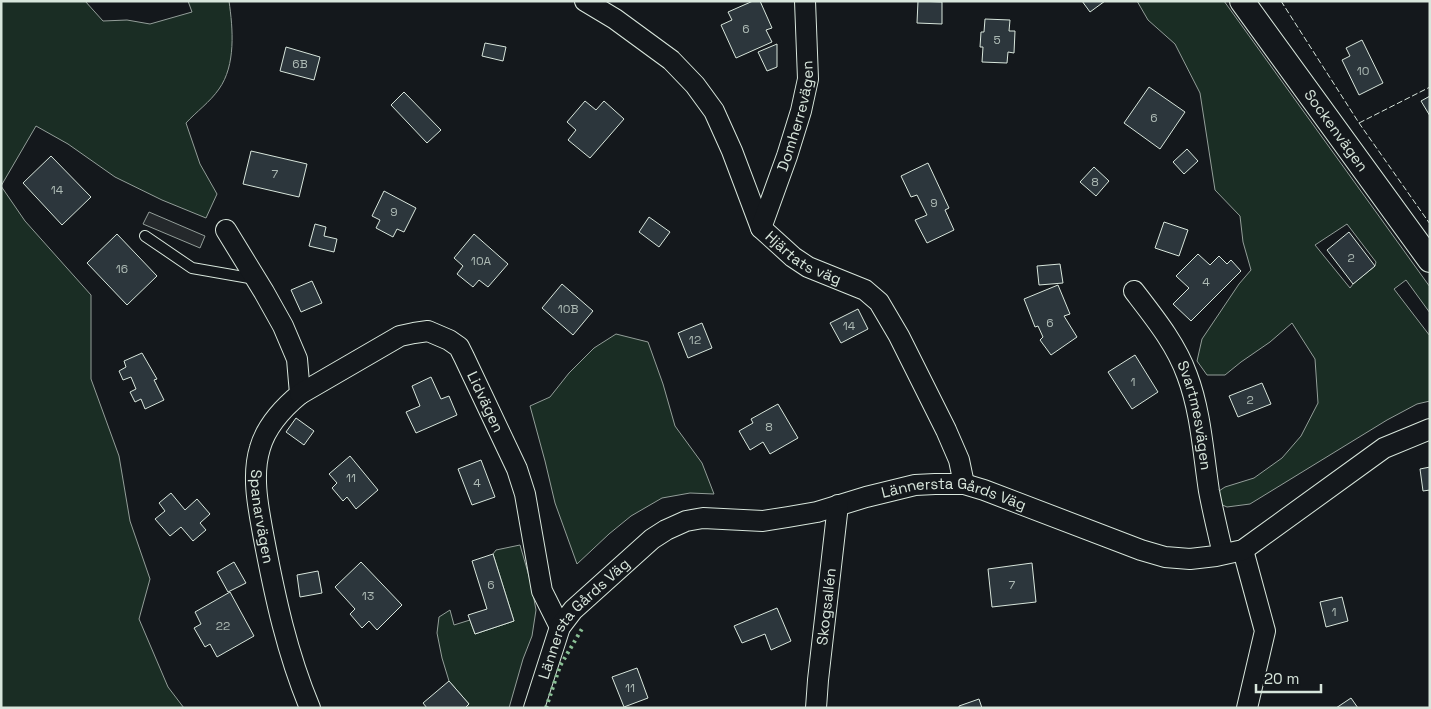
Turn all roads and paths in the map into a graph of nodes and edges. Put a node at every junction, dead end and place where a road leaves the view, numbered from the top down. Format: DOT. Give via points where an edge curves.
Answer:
graph roads {
  1 [pos="585,1"];
  2 [pos="805,1"];
  3 [pos="1242,1"];
  4 [pos="762,228"];
  5 [pos="226,230"];
  6 [pos="145,236"];
  7 [pos="1430,260"];
  8 [pos="256,279"];
  9 [pos="1134,292"];
  10 [pos="300,394"];
  11 [pos="1430,430"];
  12 [pos="964,484"];
  13 [pos="838,505"];
  14 [pos="1243,550"];
  15 [pos="1223,554"];
  16 [pos="560,627"];
  17 [pos="310,708"];
  18 [pos="534,708"];
  19 [pos="816,708"];
  20 [pos="1247,708"];
  1 -- 4 [label="street, Hjärtats väg" via="616,19 671,60 695,85 714,111"];
  2 -- 4 [label="street, Domherrevägen" via="808,79 801,111"];
  3 -- 7 [label="street, Sockenvägen"];
  4 -- 12 [label="street, Hjärtats väg" via="808,267 865,290 879,302 946,430"];
  5 -- 8 [label="street"];
  6 -- 8 [label="lane" via="192,268"];
  8 -- 10 [label="street" via="283,326 297,359"];
  9 -- 15 [label="street, Svartmesvägen" via="1173,346 1187,374"];
  10 -- 16 [label="street, Lidvägen" via="400,336 428,331 459,347 517,469 525,494 542,591"];
  10 -- 17 [label="street, Spanarvägen" via="285,406 263,440 257,460 257,486 275,597 287,646"];
  11 -- 14 [label="street, Lännersta Gårds Väg" via="1384,448"];
  12 -- 13 [label="street, Lännersta Gårds Väg" via="914,485"];
  12 -- 15 [label="street, Lännersta Gårds Väg" via="1141,550 1190,559"];
  13 -- 16 [label="street, Lännersta Gårds Väg" via="763,521 703,518 686,521 652,539 573,610"];
  13 -- 19 [label="street, Skogsallén"];
  14 -- 15 [label="street, Lännersta Gårds Väg"];
  14 -- 20 [label="street" via="1265,631"];
  16 -- 18 [label="street, Lännersta Gårds Väg"];
}
